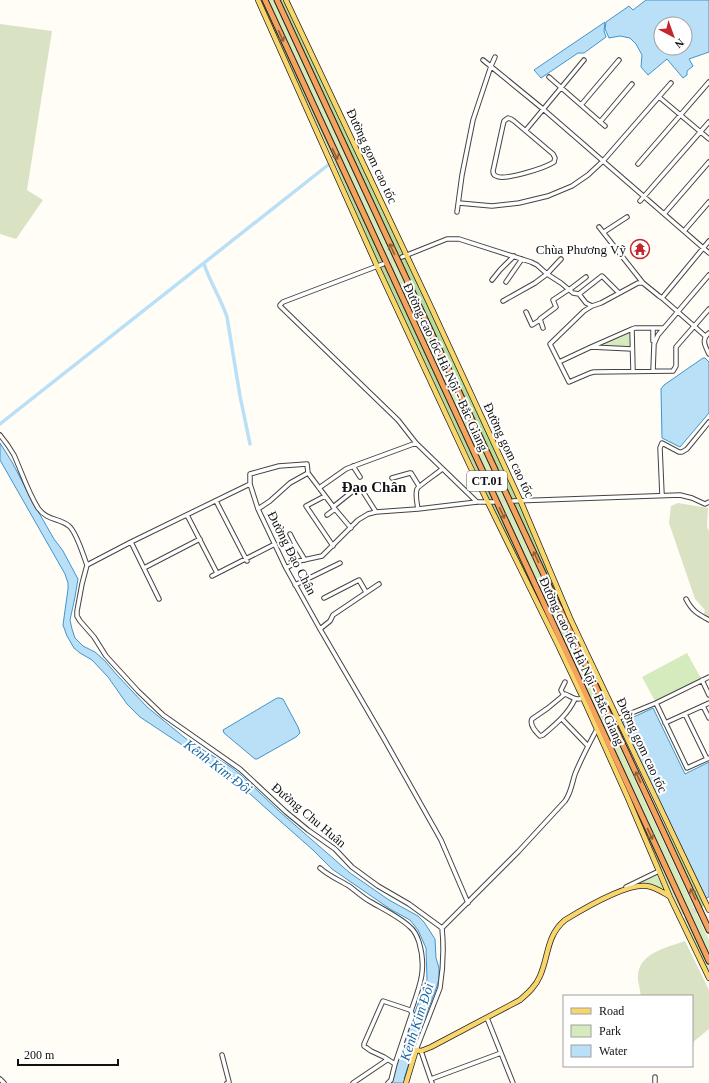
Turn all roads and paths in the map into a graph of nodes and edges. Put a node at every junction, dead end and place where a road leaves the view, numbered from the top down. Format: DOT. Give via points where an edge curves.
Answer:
graph roads {
  1 [pos="258,0"];
  2 [pos="265,0"];
  3 [pos="277,0"];
  4 [pos="286,0"];
  5 [pos="495,57"];
  6 [pos="483,60"];
  7 [pos="584,60"];
  8 [pos="619,60"];
  9 [pos="490,66"];
  10 [pos="549,78"];
  11 [pos="709,82"];
  12 [pos="671,83"];
  13 [pos="632,84"];
  14 [pos="561,88"];
  15 [pos="659,97"];
  16 [pos="581,105"];
  17 [pos="543,109"];
  18 [pos="681,115"];
  19 [pos="600,122"];
  20 [pos="709,122"];
  21 [pos="605,126"];
  22 [pos="526,130"];
  23 [pos="701,132"];
  24 [pos="709,139"];
  25 [pos="603,161"];
  26 [pos="709,162"];
  27 [pos="638,164"];
  28 [pos="644,197"];
  29 [pos="640,202"];
  30 [pos="709,202"];
  31 [pos="459,203"];
  32 [pos="457,212"];
  33 [pos="664,214"];
  34 [pos="627,217"];
  35 [pos="599,227"];
  36 [pos="684,231"];
  37 [pos="604,232"];
  38 [pos="709,241"];
  39 [pos="703,248"];
  40 [pos="709,253"];
  41 [pos="407,255"];
  42 [pos="514,256"];
  43 [pos="402,257"];
  44 [pos="522,259"];
  45 [pos="561,259"];
  46 [pos="383,264"];
  47 [pos="377,266"];
  48 [pos="547,274"];
  49 [pos="709,275"];
  50 [pos="586,276"];
  51 [pos="492,280"];
  52 [pos="506,282"];
  53 [pos="643,283"];
  54 [pos="569,290"];
  55 [pos="619,293"];
  56 [pos="579,294"];
  57 [pos="662,298"];
  58 [pos="503,301"];
  59 [pos="592,306"];
  60 [pos="709,308"];
  61 [pos="526,312"];
  62 [pos="678,312"];
  63 [pos="540,320"];
  64 [pos="694,326"];
  65 [pos="544,328"];
  66 [pos="653,328"];
  67 [pos="664,328"];
  68 [pos="632,329"];
  69 [pos="709,333"];
  70 [pos="705,336"];
  71 [pos="654,344"];
  72 [pos="590,346"];
  73 [pos="632,349"];
  74 [pos="709,354"];
  75 [pos="559,362"];
  76 [pos="633,371"];
  77 [pos="653,371"];
  78 [pos="709,422"];
  79 [pos="0,435"];
  80 [pos="416,443"];
  81 [pos="353,466"];
  82 [pos="442,469"];
  83 [pos="308,473"];
  84 [pos="360,477"];
  85 [pos="392,478"];
  86 [pos="250,484"];
  87 [pos="419,486"];
  88 [pos="319,488"];
  89 [pos="662,495"];
  90 [pos="325,496"];
  91 [pos="216,501"];
  92 [pos="513,501"];
  93 [pos="477,502"];
  94 [pos="488,502"];
  95 [pos="494,502"];
  96 [pos="521,502"];
  97 [pos="709,502"];
  98 [pos="334,508"];
  99 [pos="258,509"];
  100 [pos="418,509"];
  101 [pos="376,512"];
  102 [pos="187,515"];
  103 [pos="327,515"];
  104 [pos="351,528"];
  105 [pos="290,534"];
  106 [pos="200,539"];
  107 [pos="131,542"];
  108 [pos="275,544"];
  109 [pos="333,546"];
  110 [pos="247,560"];
  111 [pos="305,560"];
  112 [pos="340,563"];
  113 [pos="87,565"];
  114 [pos="144,568"];
  115 [pos="286,568"];
  116 [pos="217,573"];
  117 [pos="212,576"];
  118 [pos="306,580"];
  119 [pos="379,584"];
  120 [pos="295,585"];
  121 [pos="311,591"];
  122 [pos="366,592"];
  123 [pos="324,598"];
  124 [pos="159,599"];
  125 [pos="686,599"];
  126 [pos="709,620"];
  127 [pos="320,630"];
  128 [pos="709,677"];
  129 [pos="702,680"];
  130 [pos="565,682"];
  131 [pos="564,694"];
  132 [pos="709,695"];
  133 [pos="582,698"];
  134 [pos="575,699"];
  135 [pos="656,703"];
  136 [pos="709,703"];
  137 [pos="703,706"];
  138 [pos="685,714"];
  139 [pos="709,718"];
  140 [pos="562,719"];
  141 [pos="617,719"];
  142 [pos="665,723"];
  143 [pos="597,729"];
  144 [pos="588,746"];
  145 [pos="708,759"];
  146 [pos="320,868"];
  147 [pos="659,871"];
  148 [pos="616,892"];
  149 [pos="670,897"];
  150 [pos="468,903"];
  151 [pos="708,906"];
  152 [pos="701,908"];
  153 [pos="686,915"];
  154 [pos="680,918"];
  155 [pos="442,928"];
  156 [pos="709,930"];
  157 [pos="709,961"];
  158 [pos="709,978"];
  159 [pos="411,1011"];
  160 [pos="487,1018"];
  161 [pos="418,1050"];
  162 [pos="501,1053"];
  163 [pos="222,1055"];
  164 [pos="387,1060"];
  165 [pos="395,1064"];
  166 [pos="655,1077"];
  167 [pos="0,1080"];
  168 [pos="431,1081"];
  169 [pos="392,1082"];
  170 [pos="4,1083"];
  171 [pos="227,1083"];
  172 [pos="354,1083"];
  173 [pos="406,1083"];
  174 [pos="513,1083"];
  175 [pos="655,1083"];
  1 -- 47 [label="main road"];
  2 -- 157 [label="highway, Đường cao tốc Hà Nội - Bắc Giang / CT.01, one-way"];
  156 -- 3 [label="highway, Đường cao tốc Hà Nội - Bắc Giang / CT.01, one-way"];
  4 -- 41 [label="main road, Đường gom cao tốc"];
  5 -- 9 [label="street"];
  6 -- 9 [label="street"];
  7 -- 14 [label="street"];
  8 -- 16 [label="street"];
  9 -- 17 [label="street"];
  9 -- 31 [label="street" via="473,120"];
  10 -- 14 [label="street"];
  11 -- 18 [label="street"];
  12 -- 15 [label="street"];
  13 -- 19 [label="street"];
  14 -- 16 [label="street"];
  14 -- 17 [label="street"];
  15 -- 18 [label="street"];
  15 -- 25 [label="street"];
  16 -- 19 [label="street"];
  17 -- 22 [label="street"];
  17 -- 25 [label="street"];
  18 -- 23 [label="street"];
  18 -- 27 [label="street"];
  19 -- 21 [label="street"];
  20 -- 23 [label="street"];
  22 -- 22 [label="street" via="511,118 504,121 493,171 496,176 516,175 554,162 554,155"];
  23 -- 24 [label="street"];
  23 -- 28 [label="street"];
  25 -- 28 [label="street"];
  25 -- 31 [label="street" via="572,186 530,202 492,206"];
  26 -- 33 [label="street"];
  28 -- 29 [label="street"];
  28 -- 33 [label="street"];
  30 -- 36 [label="street"];
  31 -- 32 [label="street"];
  33 -- 36 [label="street"];
  34 -- 37 [label="street"];
  35 -- 37 [label="street"];
  36 -- 39 [label="street"];
  37 -- 53 [label="street"];
  38 -- 39 [label="street"];
  39 -- 40 [label="street"];
  39 -- 57 [label="street"];
  41 -- 42 [label="street" via="452,238"];
  41 -- 43 [label="street"];
  41 -- 96 [label="main road, Đường gom cao tốc"];
  42 -- 44 [label="street"];
  42 -- 51 [label="street"];
  44 -- 48 [label="street" via="537,265"];
  44 -- 52 [label="street"];
  45 -- 48 [label="street"];
  46 -- 47 [label="street"];
  47 -- 80 [label="street" via="283,302 280,306 398,420"];
  47 -- 94 [label="main road"];
  48 -- 54 [label="street"];
  48 -- 58 [label="street"];
  49 -- 62 [label="street"];
  50 -- 54 [label="street"];
  53 -- 55 [label="street"];
  53 -- 57 [label="street"];
  54 -- 56 [label="street"];
  54 -- 63 [label="street" via="553,300 556,307"];
  55 -- 56 [label="street" via="602,276"];
  55 -- 59 [label="street"];
  56 -- 59 [label="street"];
  57 -- 62 [label="street"];
  59 -- 75 [label="street" via="550,344"];
  60 -- 64 [label="street"];
  61 -- 63 [label="street" via="532,325"];
  62 -- 64 [label="street"];
  62 -- 67 [label="street"];
  63 -- 65 [label="street"];
  64 -- 70 [label="street"];
  64 -- 77 [label="street" via="676,347 675,370"];
  66 -- 67 [label="street"];
  66 -- 68 [label="street"];
  66 -- 71 [label="street"];
  67 -- 71 [label="street"];
  68 -- 72 [label="street"];
  68 -- 73 [label="street"];
  69 -- 70 [label="street"];
  70 -- 74 [label="street" via="704,344"];
  71 -- 77 [label="street"];
  72 -- 73 [label="street"];
  72 -- 75 [label="street"];
  73 -- 76 [label="street"];
  75 -- 76 [label="street" via="569,382 594,372"];
  76 -- 77 [label="street"];
  78 -- 89 [label="street" via="682,452 662,443"];
  79 -- 113 [label="street" via="13,455 38,508 45,515 72,529"];
  80 -- 81 [label="street"];
  80 -- 82 [label="street"];
  81 -- 84 [label="street"];
  81 -- 88 [label="street"];
  82 -- 87 [label="street"];
  82 -- 93 [label="street"];
  83 -- 86 [label="street" via="307,464 279,466 250,474"];
  83 -- 88 [label="street"];
  83 -- 99 [label="street" via="290,483"];
  85 -- 87 [label="street" via="411,473"];
  86 -- 91 [label="street"];
  86 -- 99 [label="street, Đường Đạo Chân"];
  87 -- 100 [label="street"];
  88 -- 90 [label="street"];
  89 -- 96 [label="street"];
  89 -- 97 [label="street" via="685,496 705,504"];
  90 -- 98 [label="street"];
  90 -- 109 [label="street" via="306,506"];
  91 -- 102 [label="street"];
  91 -- 110 [label="street"];
  92 -- 96 [label="street"];
  93 -- 94 [label="street"];
  93 -- 100 [label="street"];
  94 -- 95 [label="street"];
  94 -- 133 [label="main road"];
  96 -- 141 [label="main road, Đường gom cao tốc" via="570,618"];
  98 -- 101 [label="street" via="360,487"];
  98 -- 103 [label="street"];
  98 -- 104 [label="street"];
  99 -- 108 [label="street, Đường Đạo Chân"];
  100 -- 101 [label="street"];
  101 -- 104 [label="street" via="363,517"];
  102 -- 106 [label="street"];
  102 -- 107 [label="street"];
  104 -- 109 [label="street"];
  105 -- 111 [label="street"];
  106 -- 114 [label="street"];
  106 -- 116 [label="street"];
  107 -- 113 [label="street"];
  107 -- 114 [label="street"];
  108 -- 110 [label="street"];
  108 -- 115 [label="street, Đường Đạo Chân"];
  109 -- 111 [label="street" via="322,556"];
  110 -- 116 [label="street"];
  111 -- 115 [label="street"];
  112 -- 118 [label="street"];
  113 -- 155 [label="street, Đường Chu Huân" via="77,616 106,656 138,691 164,715 240,769 293,818 331,845 352,867"];
  114 -- 124 [label="street"];
  115 -- 120 [label="street, Đường Đạo Chân"];
  116 -- 117 [label="street"];
  118 -- 120 [label="street"];
  118 -- 121 [label="street"];
  119 -- 122 [label="street"];
  120 -- 127 [label="street, Đường Đạo Chân"];
  122 -- 123 [label="street" via="359,580"];
  122 -- 127 [label="street" via="333,615"];
  125 -- 126 [label="street" via="695,612"];
  127 -- 150 [label="street, Đường Đạo Chân" via="441,840"];
  128 -- 129 [label="street"];
  129 -- 132 [label="street"];
  129 -- 135 [label="street"];
  130 -- 131 [label="street" via="561,691"];
  131 -- 134 [label="street"];
  131 -- 140 [label="street" via="532,719 531,723 540,736"];
  133 -- 134 [label="street"];
  133 -- 143 [label="main road"];
  134 -- 140 [label="street"];
  135 -- 141 [label="street"];
  135 -- 142 [label="street"];
  136 -- 137 [label="street"];
  137 -- 138 [label="street"];
  137 -- 139 [label="street"];
  138 -- 142 [label="street"];
  138 -- 145 [label="street"];
  140 -- 144 [label="street"];
  141 -- 151 [label="main road, Đường gom cao tốc"];
  142 -- 145 [label="street" via="687,768"];
  143 -- 144 [label="street"];
  143 -- 147 [label="main road"];
  144 -- 150 [label="street" via="565,801"];
  146 -- 159 [label="street" via="414,930 423,958 420,987"];
  147 -- 148 [label="street"];
  147 -- 149 [label="main road"];
  148 -- 149 [label="main road" via="633,886 646,886"];
  148 -- 160 [label="main road" via="564,920 552,935 541,975 529,993"];
  149 -- 154 [label="main road"];
  150 -- 155 [label="street"];
  151 -- 152 [label="main road"];
  153 -- 154 [label="main road"];
  154 -- 158 [label="main road"];
  155 -- 161 [label="street" via="442,979"];
  159 -- 164 [label="street" via="385,1001 382,1003 364,1044"];
  159 -- 165 [label="street"];
  160 -- 161 [label="main road" via="431,1047"];
  160 -- 162 [label="street"];
  161 -- 168 [label="street"];
  161 -- 173 [label="main road"];
  162 -- 168 [label="street"];
  162 -- 174 [label="street"];
  163 -- 171 [label="street" via="229,1082"];
  164 -- 165 [label="street"];
  164 -- 172 [label="street"];
  165 -- 169 [label="street"];
  166 -- 175 [label="street"];
  167 -- 170 [label="street"];
}
